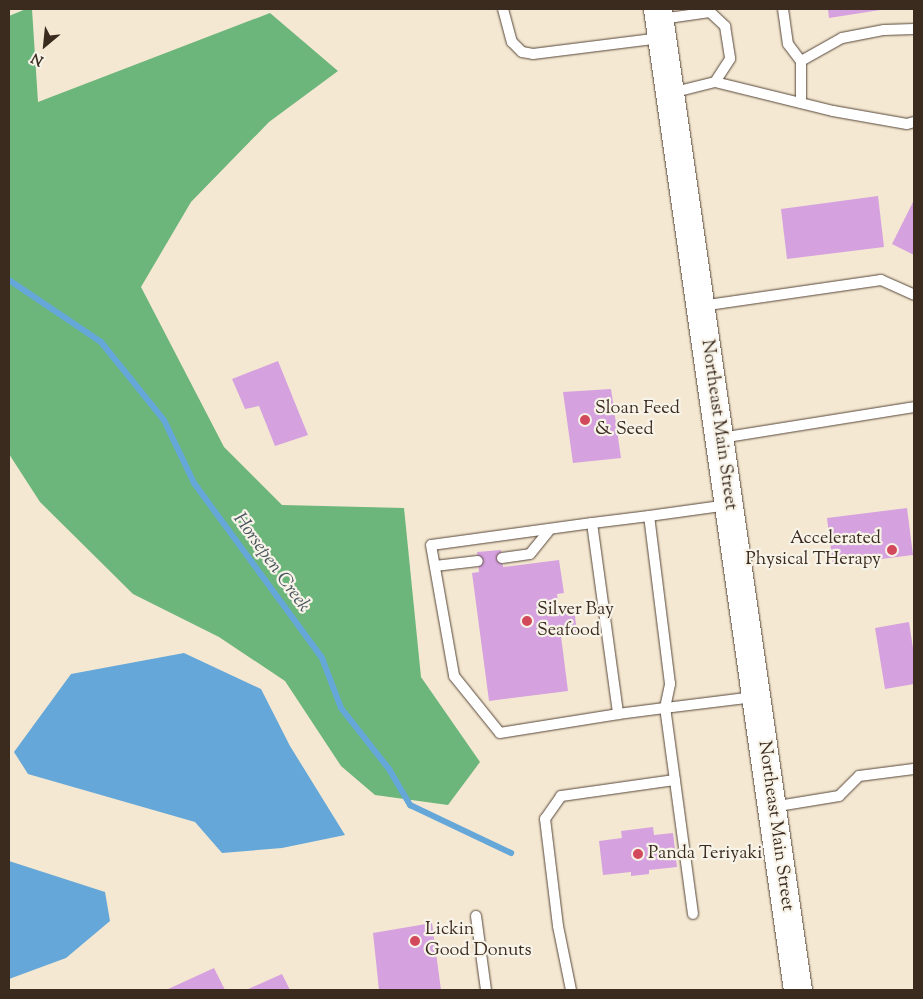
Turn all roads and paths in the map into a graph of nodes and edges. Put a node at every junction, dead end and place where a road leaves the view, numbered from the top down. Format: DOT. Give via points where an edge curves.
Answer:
graph roads {
  1 [pos="503,9"];
  2 [pos="783,9"];
  3 [pos="712,10"];
  4 [pos="660,22"];
  5 [pos="914,29"];
  6 [pos="801,61"];
  7 [pos="715,82"];
  8 [pos="670,93"];
  9 [pos="800,103"];
  10 [pos="914,122"];
  11 [pos="914,295"];
  12 [pos="701,306"];
  13 [pos="914,407"];
  14 [pos="720,438"];
  15 [pos="729,505"];
  16 [pos="649,516"];
  17 [pos="592,523"];
  18 [pos="550,529"];
  19 [pos="502,558"];
  20 [pos="478,561"];
  21 [pos="435,566"];
  22 [pos="756,697"];
  23 [pos="665,708"];
  24 [pos="618,714"];
  25 [pos="914,769"];
  26 [pos="675,780"];
  27 [pos="771,808"];
  28 [pos="693,914"];
  29 [pos="476,916"];
  30 [pos="486,990"];
  31 [pos="571,990"];
  32 [pos="798,990"];
  1 -- 4 [label="lane" via="512,42 522,52 533,54"];
  2 -- 6 [label="lane" via="788,44"];
  3 -- 4 [label="lane"];
  3 -- 7 [label="lane" via="725,26 730,59"];
  4 -- 8 [label="main road, Northeast Main Street"];
  5 -- 6 [label="lane" via="884,30 842,38"];
  6 -- 9 [label="lane"];
  7 -- 8 [label="lane"];
  7 -- 9 [label="lane"];
  8 -- 12 [label="main road, Northeast Main Street"];
  9 -- 10 [label="lane" via="907,124"];
  11 -- 12 [label="lane" via="880,280"];
  12 -- 14 [label="main road, Northeast Main Street"];
  13 -- 14 [label="lane"];
  14 -- 15 [label="main road, Northeast Main Street"];
  15 -- 16 [label="lane"];
  15 -- 22 [label="main road, Northeast Main Street"];
  16 -- 17 [label="lane"];
  16 -- 23 [label="lane" via="670,684"];
  17 -- 18 [label="lane"];
  17 -- 24 [label="lane"];
  18 -- 19 [label="lane" via="530,554"];
  18 -- 21 [label="lane" via="431,544"];
  20 -- 21 [label="lane"];
  21 -- 24 [label="lane" via="454,676 500,733"];
  22 -- 23 [label="lane"];
  22 -- 27 [label="main road, Northeast Main Street"];
  23 -- 24 [label="lane"];
  23 -- 26 [label="lane"];
  25 -- 27 [label="lane" via="859,776 839,796"];
  26 -- 28 [label="lane"];
  26 -- 31 [label="lane" via="561,796 545,819 558,926"];
  27 -- 32 [label="main road, Northeast Main Street"];
  29 -- 30 [label="lane"];
}
